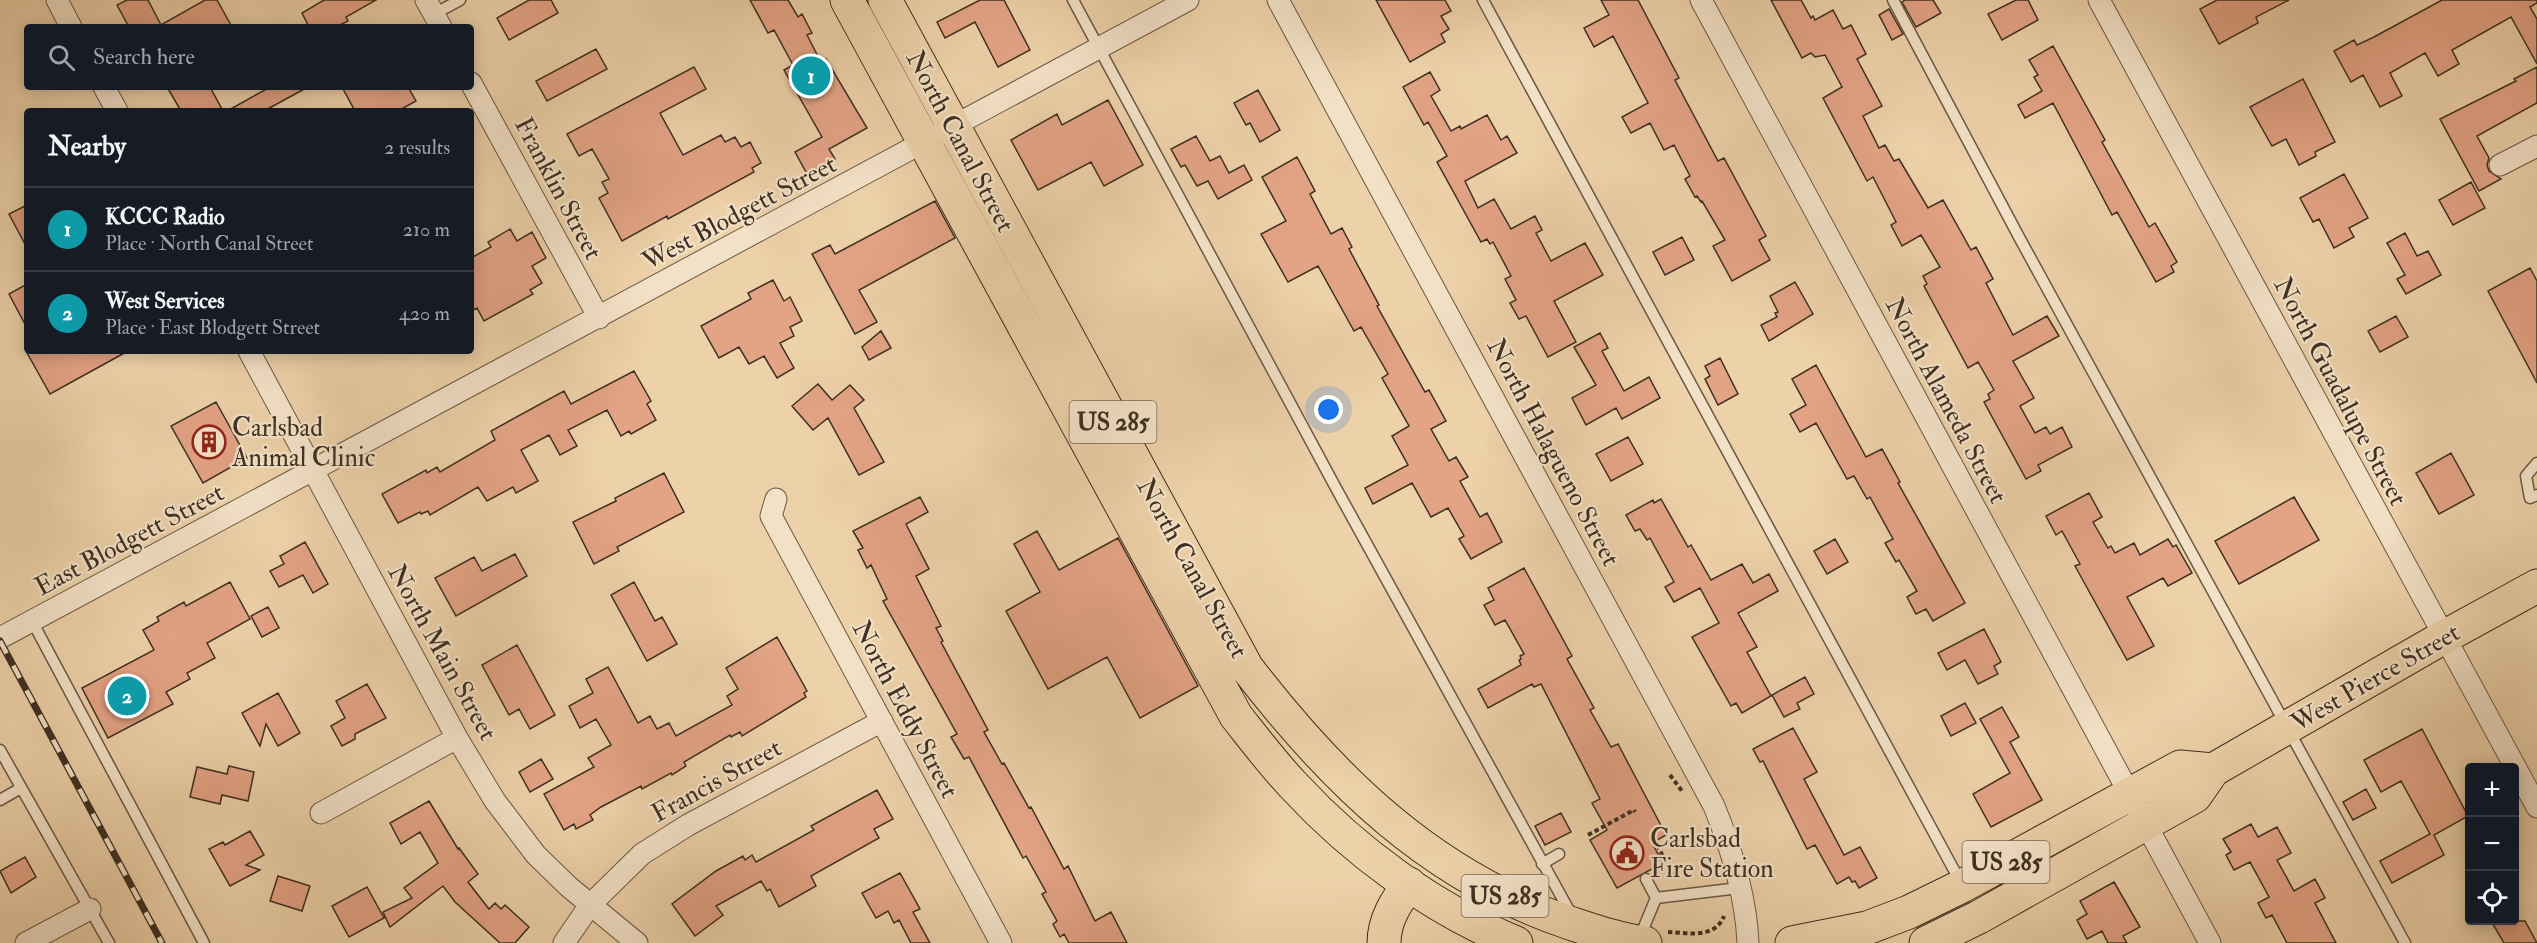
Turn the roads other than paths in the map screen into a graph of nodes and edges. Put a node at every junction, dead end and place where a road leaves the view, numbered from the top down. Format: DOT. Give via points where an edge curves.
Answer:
graph roads {
  1 [pos="57,0"];
  2 [pos="460,0"];
  3 [pos="847,0"];
  4 [pos="885,0"];
  5 [pos="1073,0"];
  6 [pos="1188,0"];
  7 [pos="1278,0"];
  8 [pos="1482,0"];
  9 [pos="1701,0"];
  10 [pos="1893,0"];
  11 [pos="2099,0"];
  12 [pos="434,14"];
  13 [pos="69,24"];
  14 [pos="1100,48"];
  15 [pos="474,89"];
  16 [pos="106,90"];
  17 [pos="115,108"];
  18 [pos="953,127"];
  19 [pos="923,143"];
  20 [pos="2537,146"];
  21 [pos="2500,165"];
  22 [pos="599,318"];
  23 [pos="251,354"];
  24 [pos="2537,463"];
  25 [pos="314,471"];
  26 [pos="2534,497"];
  27 [pos="776,499"];
  28 [pos="2537,586"];
  29 [pos="32,621"];
  30 [pos="2444,637"];
  31 [pos="0,638"];
  32 [pos="882,721"];
  33 [pos="2288,726"];
  34 [pos="457,738"];
  35 [pos="0,750"];
  36 [pos="2213,770"];
  37 [pos="21,789"];
  38 [pos="2129,795"];
  39 [pos="0,800"];
  40 [pos="2536,804"];
  41 [pos="321,813"];
  42 [pos="1381,814"];
  43 [pos="2146,825"];
  44 [pos="1559,854"];
  45 [pos="1542,864"];
  46 [pos="1646,879"];
  47 [pos="1409,884"];
  48 [pos="1962,886"];
  49 [pos="1739,888"];
  50 [pos="1656,898"];
  51 [pos="590,905"];
  52 [pos="90,909"];
  53 [pos="1577,925"];
  54 [pos="26,943"];
  55 [pos="109,943"];
  56 [pos="204,943"];
  57 [pos="564,943"];
  58 [pos="637,943"];
  59 [pos="1001,943"];
  60 [pos="1384,943"];
  61 [pos="1516,943"];
  62 [pos="1641,943"];
  63 [pos="1748,943"];
  64 [pos="1791,943"];
  65 [pos="1926,943"];
  66 [pos="2210,943"];
  67 [pos="2405,943"];
  1 -- 13 [label="street"];
  2 -- 12 [label="lane"];
  3 -- 19 [label="main road, North Canal Street / US 285"];
  4 -- 18 [label="main road, North Canal Street / US 285"];
  5 -- 14 [label="lane"];
  6 -- 14 [label="street, West Blodgett Street"];
  7 -- 49 [label="street, North Halagueno Street" via="1714,807"];
  8 -- 48 [label="lane"];
  9 -- 38 [label="street, North Alameda Street"];
  10 -- 33 [label="lane"];
  11 -- 30 [label="street, North Guadalupe Street"];
  14 -- 18 [label="street, West Blodgett Street"];
  14 -- 45 [label="lane"];
  15 -- 22 [label="street, Franklin Street"];
  16 -- 17 [label="street"];
  18 -- 19 [label="street, West Blodgett Street"];
  18 -- 42 [label="main road, North Canal Street / US 285" via="1246,668 1347,785"];
  19 -- 22 [label="street, West Blodgett Street"];
  19 -- 47 [label="main road, North Canal Street / US 285" via="1236,716 1313,806 1349,840"];
  20 -- 21 [label="street"];
  22 -- 25 [label="street, West Blodgett Street"];
  23 -- 25 [label="street, North Main Street"];
  24 -- 26 [label="lane" via="2526,476"];
  25 -- 29 [label="street, East Blodgett Street"];
  25 -- 34 [label="street, North Main Street"];
  27 -- 32 [label="street, North Eddy Street" via="771,516"];
  28 -- 30 [label="main road, West Pierce Street / US 285"];
  29 -- 31 [label="street, East Blodgett Street"];
  29 -- 56 [label="lane"];
  30 -- 33 [label="main road, West Pierce Street / US 285"];
  30 -- 40 [label="street, North Guadalupe Street"];
  32 -- 51 [label="street, Francis Street" via="688,825 642,854"];
  32 -- 59 [label="street, North Eddy Street"];
  33 -- 36 [label="main road, West Pierce Street / US 285"];
  33 -- 67 [label="lane"];
  34 -- 41 [label="street"];
  34 -- 51 [label="street, North Main Street" via="521,838"];
  35 -- 37 [label="lane"];
  36 -- 38 [label="main road, US 285" via="2180,766"];
  36 -- 43 [label="main road, West Pierce Street / US 285" via="2195,796"];
  37 -- 39 [label="lane"];
  37 -- 52 [label="lane"];
  38 -- 43 [label="street, North Alameda Street"];
  38 -- 48 [label="main road, US 285"];
  42 -- 47 [label="main road" via="1406,856 1411,872"];
  42 -- 53 [label="main road, North Canal Street / US 285" via="1461,872 1540,913"];
  43 -- 65 [label="main road, West Pierce Street / US 285"];
  43 -- 66 [label="street, North Alameda Street"];
  44 -- 45 [label="lane"];
  45 -- 53 [label="lane"];
  46 -- 50 [label="lane"];
  47 -- 60 [label="main road" via="1394,905"];
  47 -- 61 [label="main road, North Canal Street / US 285" via="1462,917"];
  48 -- 64 [label="main road, US 285" via="1867,928"];
  49 -- 50 [label="lane"];
  49 -- 63 [label="street, North Halagueno Street"];
  50 -- 62 [label="lane"];
  51 -- 57 [label="street, Francis Street"];
  51 -- 58 [label="street, North Main Street"];
  52 -- 54 [label="street"];
  52 -- 55 [label="lane"];
  53 -- 62 [label="main road, North Canal Street / US 285"];
}
